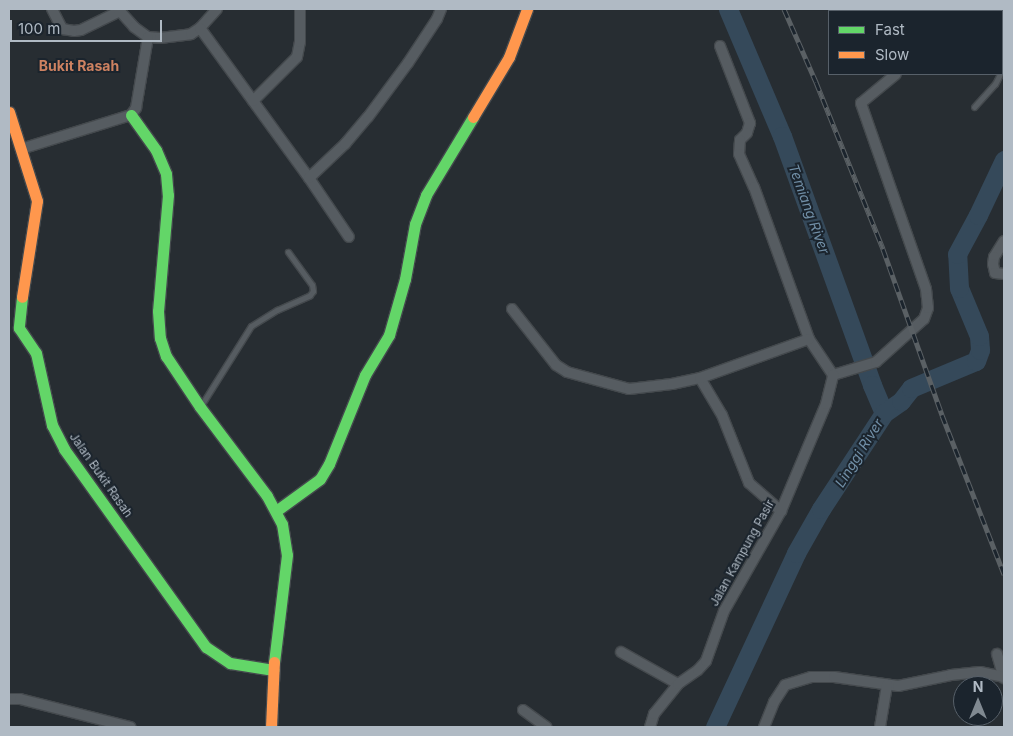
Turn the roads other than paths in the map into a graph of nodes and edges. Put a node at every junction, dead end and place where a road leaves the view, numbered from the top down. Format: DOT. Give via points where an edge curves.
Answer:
graph roads {
  1 [pos="52,9"];
  2 [pos="217,9"];
  3 [pos="300,9"];
  4 [pos="441,9"];
  5 [pos="526,9"];
  6 [pos="119,10"];
  7 [pos="200,28"];
  8 [pos="148,37"];
  9 [pos="720,46"];
  10 [pos="895,75"];
  11 [pos="1000,75"];
  12 [pos="253,101"];
  13 [pos="974,107"];
  14 [pos="9,112"];
  15 [pos="131,116"];
  16 [pos="21,149"];
  17 [pos="309,178"];
  18 [pos="349,237"];
  19 [pos="1004,241"];
  20 [pos="288,252"];
  21 [pos="1004,274"];
  22 [pos="512,309"];
  23 [pos="808,339"];
  24 [pos="833,375"];
  25 [pos="700,378"];
  26 [pos="200,407"];
  27 [pos="276,511"];
  28 [pos="781,511"];
  29 [pos="621,652"];
  30 [pos="997,654"];
  31 [pos="273,670"];
  32 [pos="1004,677"];
  33 [pos="678,684"];
  34 [pos="887,685"];
  35 [pos="9,699"];
  36 [pos="523,710"];
  37 [pos="130,727"];
  38 [pos="272,727"];
  39 [pos="546,727"];
  40 [pos="650,727"];
  41 [pos="764,727"];
  42 [pos="880,727"];
  1 -- 6 [label="street" via="62,29 74,31"];
  2 -- 7 [label="street"];
  3 -- 12 [label="street" via="297,58"];
  4 -- 17 [label="street" via="408,63 368,118"];
  5 -- 27 [label="street" via="509,57 426,194 415,224 402,294 389,335 364,375 325,472"];
  6 -- 8 [label="street"];
  7 -- 8 [label="street" via="176,37"];
  7 -- 12 [label="street"];
  8 -- 15 [label="street" via="136,108"];
  9 -- 23 [label="street" via="750,123 748,133 740,140 739,154 754,187"];
  10 -- 24 [label="street" via="861,103 926,289 928,308 924,319 876,362"];
  11 -- 13 [label="lane"];
  12 -- 17 [label="street"];
  14 -- 16 [label="street, Jalan Bukit Rasah"];
  15 -- 16 [label="street"];
  15 -- 26 [label="street" via="156,150 166,174 168,195 158,311 160,338 166,356"];
  16 -- 31 [label="street, Jalan Bukit Rasah" via="37,201 19,328 36,353 52,426 64,449 206,647 230,663"];
  17 -- 18 [label="street"];
  19 -- 21 [label="street" via="993,264 995,273"];
  20 -- 26 [label="lane" via="313,291 251,326"];
  22 -- 25 [label="street" via="556,365 567,372 629,389"];
  23 -- 24 [label="street"];
  23 -- 25 [label="street"];
  24 -- 28 [label="street, Jalan Kampung Pasir" via="826,404"];
  25 -- 28 [label="street" via="722,415 748,483"];
  26 -- 27 [label="street"];
  27 -- 31 [label="street" via="282,524 287,555"];
  28 -- 33 [label="street, Jalan Kampung Pasir" via="724,611 706,661"];
  29 -- 33 [label="street"];
  30 -- 32 [label="street"];
  31 -- 38 [label="street"];
  32 -- 34 [label="street" via="980,672 898,686"];
  33 -- 40 [label="street, Jalan Kampung Pasir" via="654,714"];
  34 -- 41 [label="street" via="834,677 811,676 796,680 785,685"];
  34 -- 42 [label="street"];
  35 -- 37 [label="street"];
  36 -- 39 [label="street"];
}
